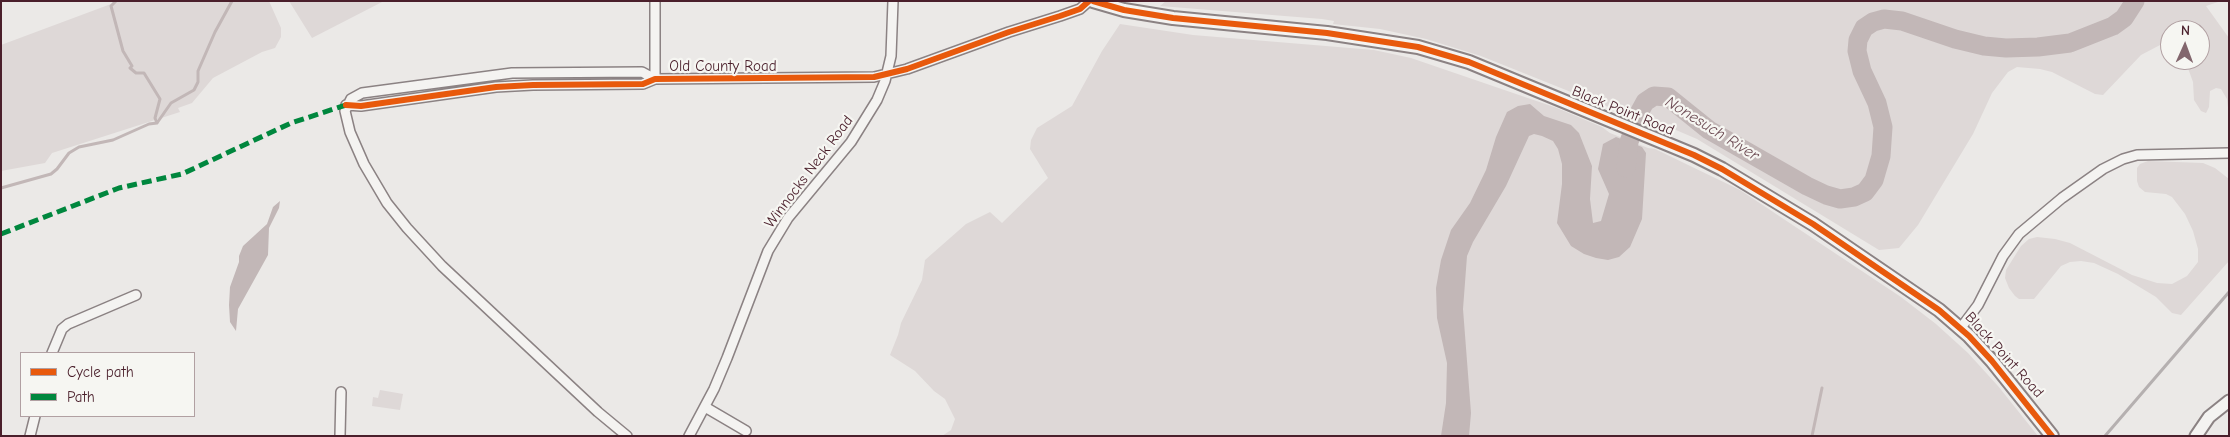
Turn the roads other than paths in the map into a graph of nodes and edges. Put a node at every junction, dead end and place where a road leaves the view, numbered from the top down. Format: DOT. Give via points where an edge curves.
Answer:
graph roads {
  1 [pos="655,1"];
  2 [pos="893,1"];
  3 [pos="1089,1"];
  4 [pos="1093,1"];
  5 [pos="887,75"];
  6 [pos="655,79"];
  7 [pos="346,105"];
  8 [pos="2229,153"];
  9 [pos="136,295"];
  10 [pos="1960,329"];
  11 [pos="52,352"];
  12 [pos="341,392"];
  13 [pos="2229,401"];
  14 [pos="705,407"];
  15 [pos="35,417"];
  16 [pos="746,431"];
  17 [pos="30,436"];
  18 [pos="340,436"];
  19 [pos="627,436"];
  20 [pos="689,436"];
  21 [pos="2052,436"];
  22 [pos="2196,436"];
  1 -- 6 [label="street"];
  2 -- 5 [label="street, Winnocks Neck Road" via="893,43"];
  3 -- 5 [label="street, Old County Road" via="1067,14"];
  4 -- 10 [label="main road, Black Point Road" via="1173,18 1345,35 1418,47 1469,62 1710,162 1908,287"];
  5 -- 6 [label="street, Old County Road" via="832,79"];
  5 -- 14 [label="street, Winnocks Neck Road" via="877,100 856,135 788,218 771,246"];
  6 -- 7 [label="street, Old County Road" via="643,84 496,87 361,106"];
  6 -- 7 [label="street, Old County Road" via="642,72 512,73 362,93"];
  7 -- 19 [label="street" via="350,132 364,164 387,203 407,228 442,266"];
  8 -- 10 [label="street" via="2137,155 2103,169 2020,234 2003,256 1978,305"];
  9 -- 11 [label="street" via="68,324 62,329"];
  10 -- 21 [label="main road, Black Point Road" via="1992,361"];
  12 -- 18 [label="street"];
  13 -- 22 [label="street" via="2209,417"];
  14 -- 16 [label="street"];
  14 -- 20 [label="street, Winnocks Neck Road"];
  15 -- 17 [label="street"];
}
